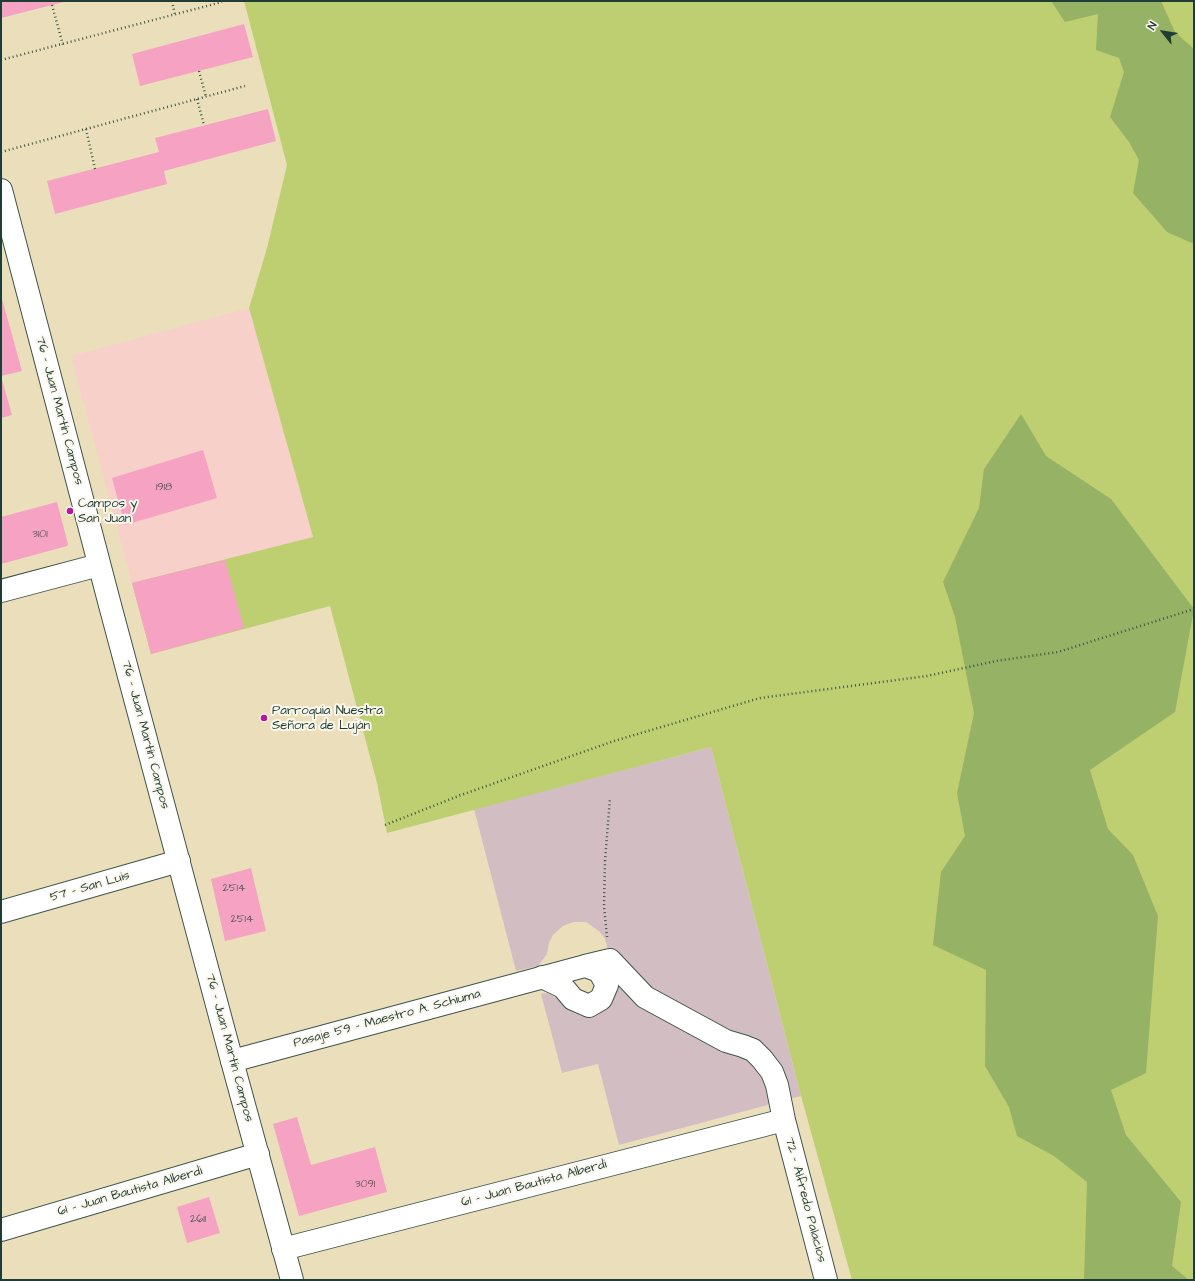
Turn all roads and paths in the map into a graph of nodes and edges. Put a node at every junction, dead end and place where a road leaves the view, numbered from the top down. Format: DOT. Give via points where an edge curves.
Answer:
graph roads {
  1 [pos="172,1"];
  2 [pos="222,2"];
  3 [pos="52,5"];
  4 [pos="175,15"];
  5 [pos="63,44"];
  6 [pos="1,60"];
  7 [pos="199,71"];
  8 [pos="245,86"];
  9 [pos="206,97"];
  10 [pos="197,100"];
  11 [pos="204,126"];
  12 [pos="86,129"];
  13 [pos="1,152"];
  14 [pos="95,169"];
  15 [pos="1,190"];
  16 [pos="99,564"];
  17 [pos="1,591"];
  18 [pos="1194,609"];
  19 [pos="610,798"];
  20 [pos="386,824"];
  21 [pos="179,861"];
  22 [pos="1,912"];
  23 [pos="610,960"];
  24 [pos="585,966"];
  25 [pos="542,977"];
  26 [pos="232,1061"];
  27 [pos="784,1120"];
  28 [pos="258,1154"];
  29 [pos="1,1230"];
  30 [pos="283,1249"];
  31 [pos="292,1280"];
  32 [pos="826,1280"];
  1 -- 4 [label="path"];
  2 -- 4 [label="path"];
  3 -- 5 [label="path"];
  4 -- 5 [label="path"];
  5 -- 6 [label="path"];
  7 -- 9 [label="path"];
  8 -- 9 [label="path"];
  9 -- 10 [label="path"];
  10 -- 11 [label="path"];
  10 -- 12 [label="path"];
  12 -- 13 [label="path"];
  12 -- 14 [label="path"];
  15 -- 16 [label="street, 76 - Juan Martín Campos"];
  16 -- 17 [label="street"];
  16 -- 21 [label="street, 76 - Juan Martín Campos"];
  18 -- 20 [label="path" via="1058,652 996,661 927,676 760,698 614,742 460,795"];
  19 -- 23 [label="path" via="604,906"];
  21 -- 22 [label="street, 57 - San Luis"];
  21 -- 26 [label="street, 76 - Juan Martín Campos"];
  23 -- 24 [label="street, Pasaje 59 - Maestro A. Schiuma"];
  23 -- 27 [label="street, 72 - Alfredo Palacios" via="645,997 726,1041 753,1050 772,1072"];
  24 -- 25 [label="street, Pasaje 59 - Maestro A. Schiuma"];
  24 -- 25 [label="street" via="599,971 607,985 601,999 589,1006 573,999 563,987"];
  25 -- 26 [label="street, Pasaje 59 - Maestro A. Schiuma"];
  26 -- 28 [label="street, 76 - Juan Martín Campos"];
  27 -- 30 [label="street, 61 - Juan Bautista Alberdi"];
  27 -- 32 [label="street, 72 - Alfredo Palacios"];
  28 -- 29 [label="street, 61 - Juan Bautista Alberdi"];
  28 -- 30 [label="street, 76 - Juan Martín Campos"];
  30 -- 31 [label="street, 76 - Juan Martín Campos"];
}
